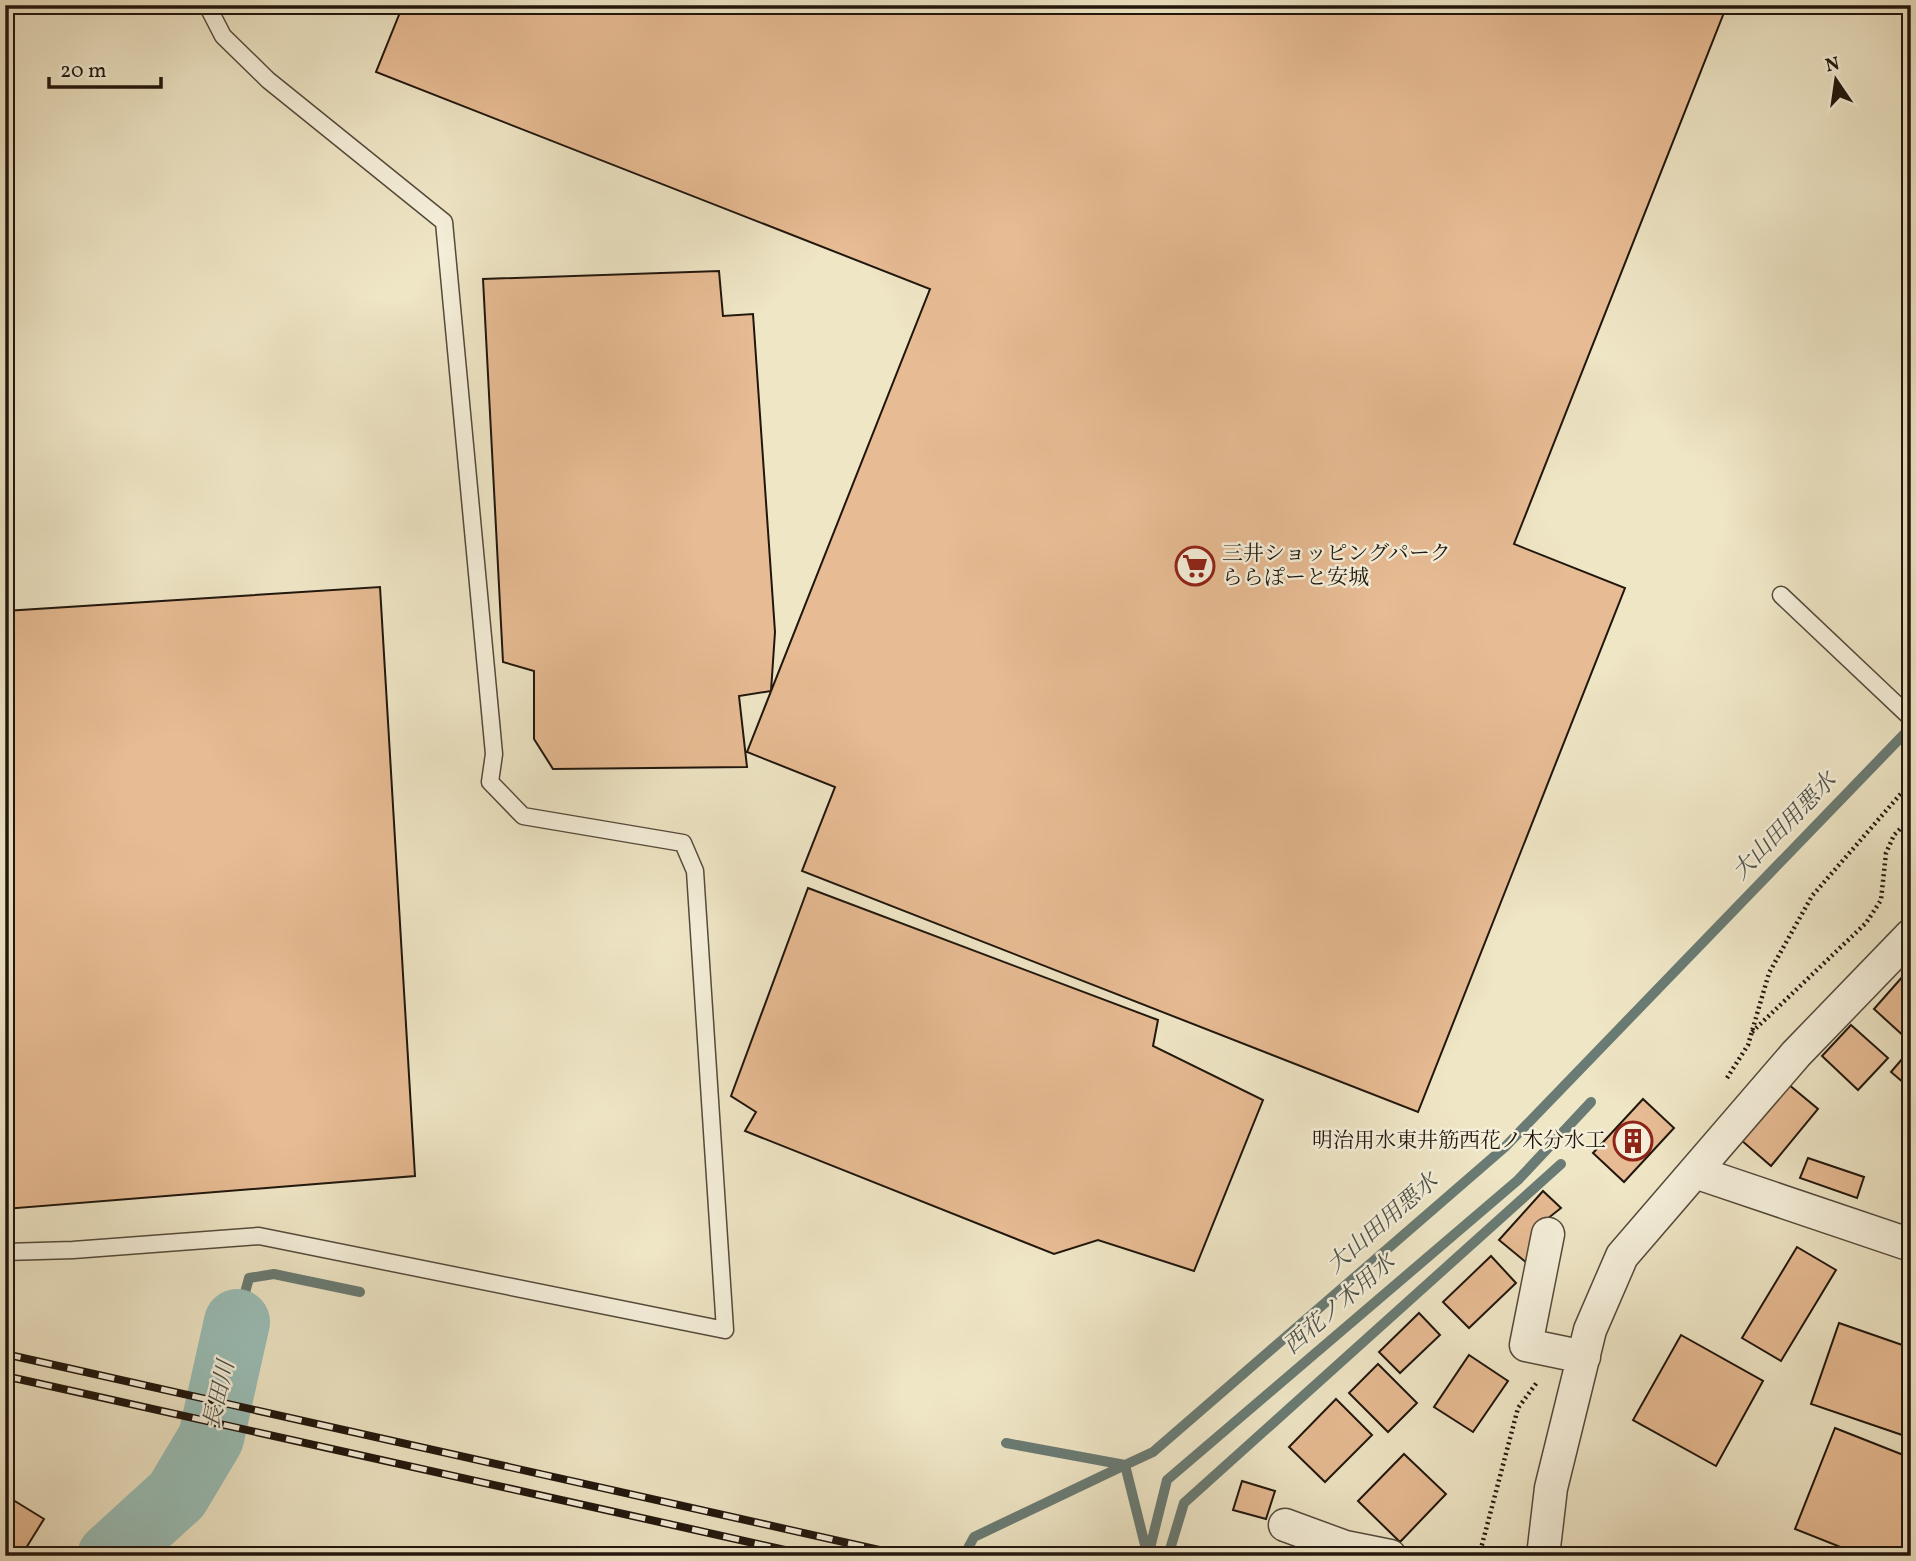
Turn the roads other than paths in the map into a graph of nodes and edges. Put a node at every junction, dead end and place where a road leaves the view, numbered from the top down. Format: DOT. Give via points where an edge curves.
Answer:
graph roads {
  1 [pos="207,5"];
  2 [pos="1781,595"];
  3 [pos="1907,714"];
  4 [pos="1911,935"];
  5 [pos="1695,1172"];
  6 [pos="1549,1234"];
  7 [pos="1911,1245"];
  8 [pos="5,1252"];
  9 [pos="1584,1357"];
  10 [pos="1285,1525"];
  11 [pos="1390,1556"];
  12 [pos="1543,1556"];
  1 -- 8 [label="lane" via="223,36 268,80 444,222 494,754 490,782 523,816 683,843 695,871 725,1330 259,1236"];
  2 -- 3 [label="lane"];
  4 -- 5 [label="street" via="1796,1054"];
  5 -- 7 [label="street"];
  5 -- 9 [label="street" via="1622,1256 1590,1330"];
  6 -- 9 [label="street" via="1526,1345"];
  9 -- 12 [label="street" via="1552,1488"];
  10 -- 11 [label="street" via="1345,1547"];
}
